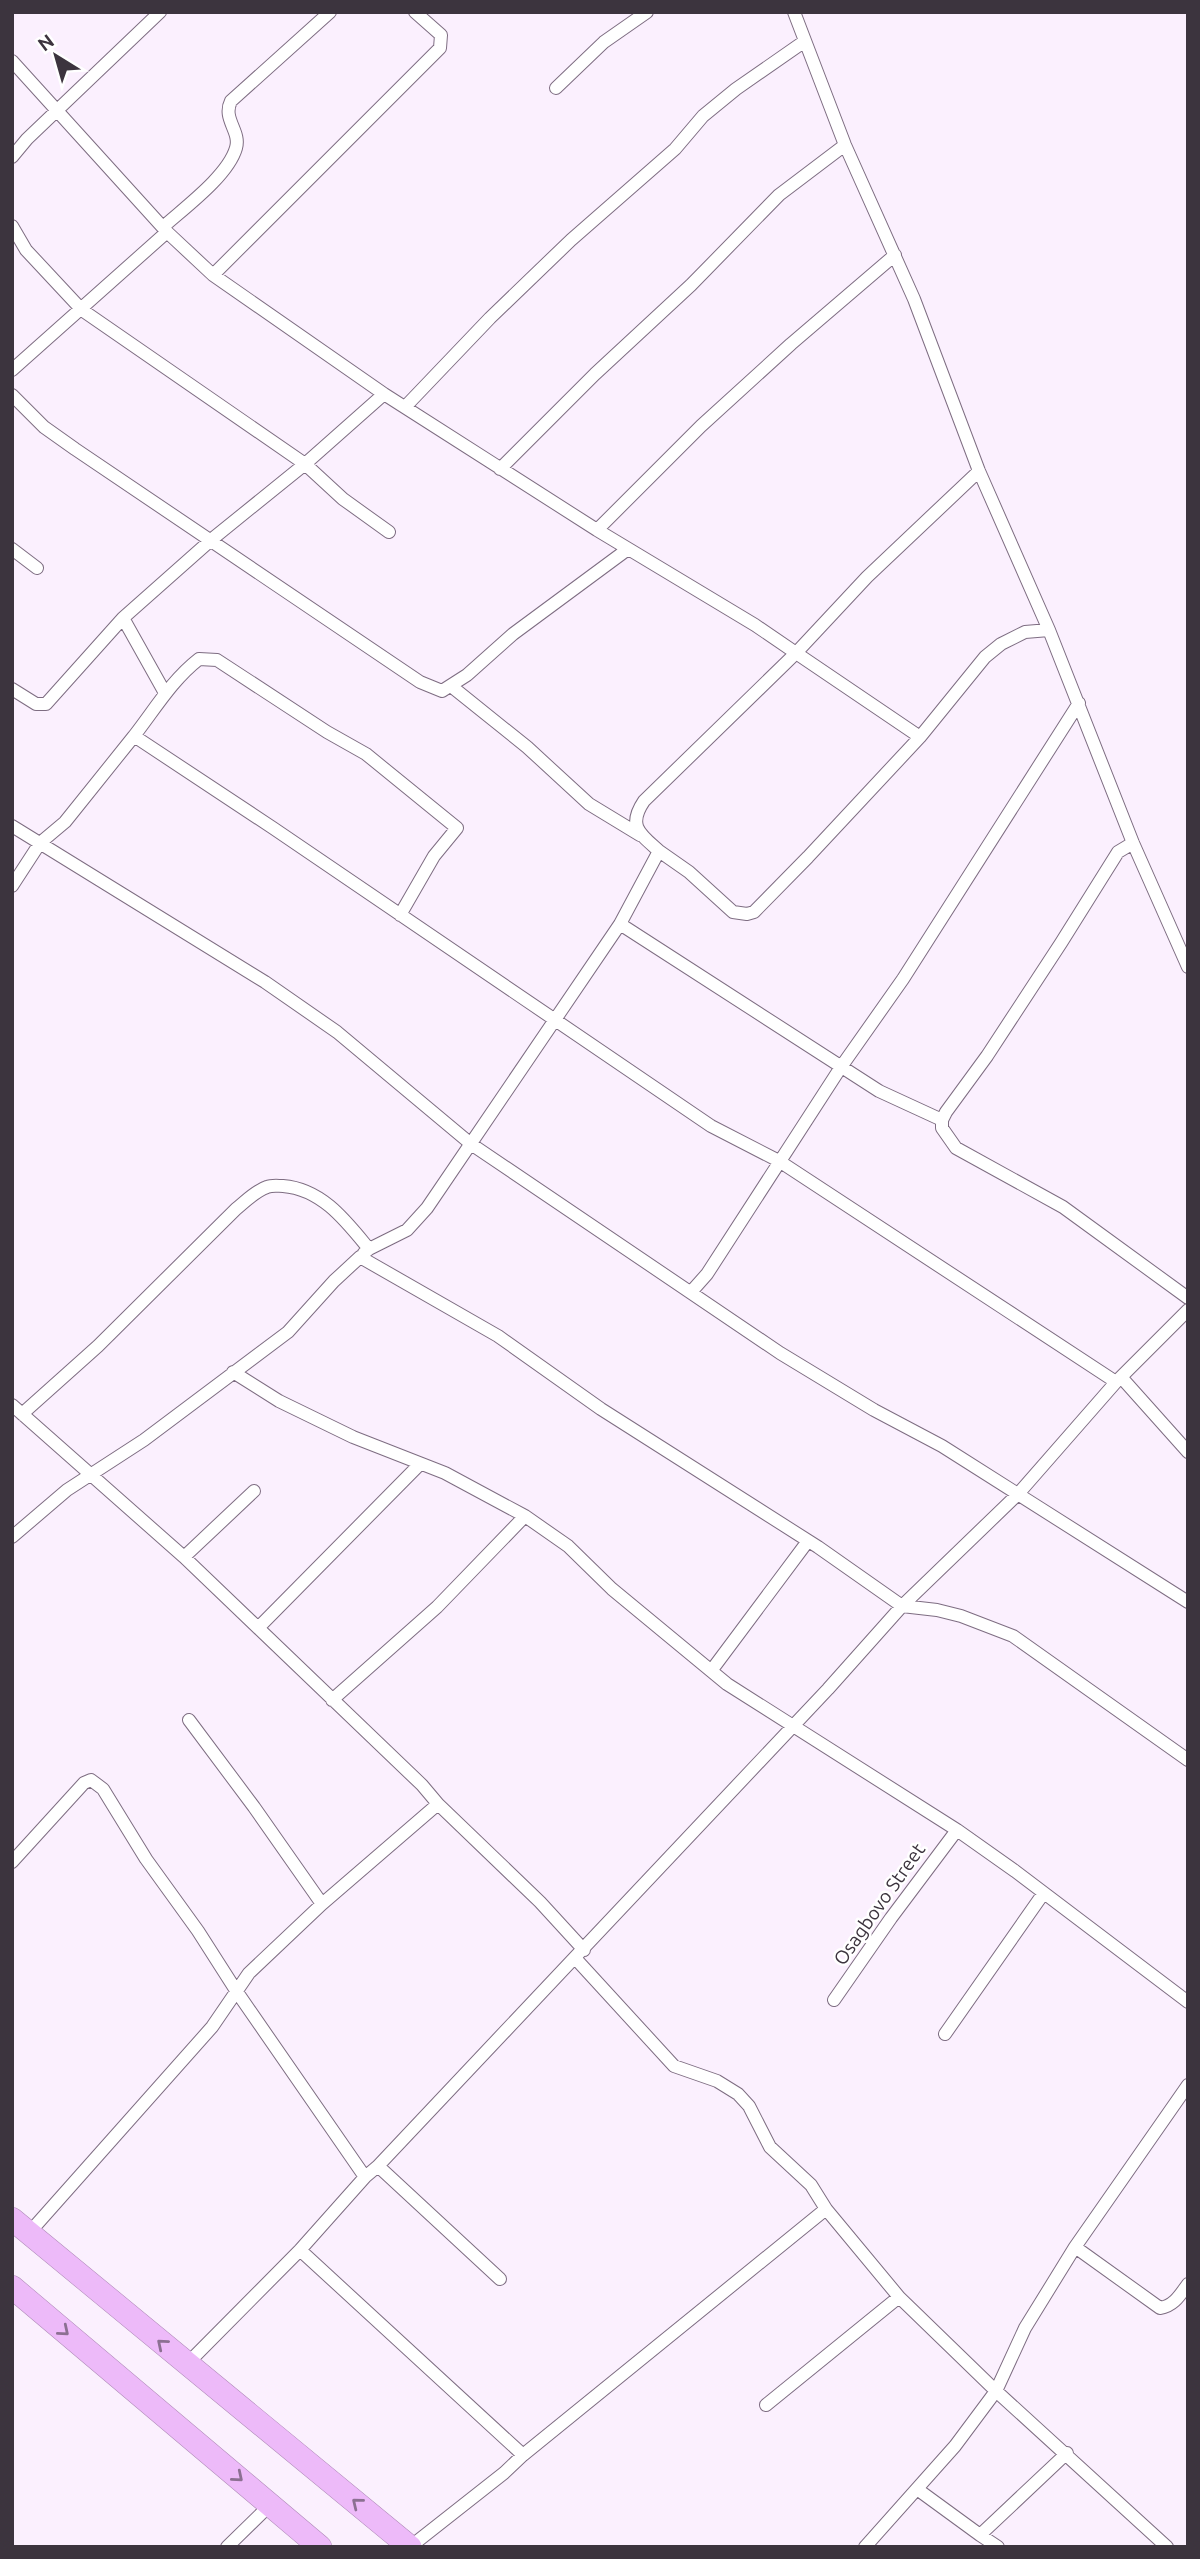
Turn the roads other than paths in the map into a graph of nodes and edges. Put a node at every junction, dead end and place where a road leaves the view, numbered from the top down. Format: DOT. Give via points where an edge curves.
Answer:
graph roads {
  1 [pos="160,12"];
  2 [pos="330,12"];
  3 [pos="415,12"];
  4 [pos="647,12"];
  5 [pos="794,12"];
  6 [pos="806,41"];
  7 [pos="12,61"];
  8 [pos="556,88"];
  9 [pos="58,111"];
  10 [pos="845,145"];
  11 [pos="12,157"];
  12 [pos="12,226"];
  13 [pos="165,230"];
  14 [pos="895,255"];
  15 [pos="213,275"];
  16 [pos="82,310"];
  17 [pos="12,370"];
  18 [pos="384,394"];
  19 [pos="12,395"];
  20 [pos="405,407"];
  21 [pos="305,464"];
  22 [pos="500,469"];
  23 [pos="979,471"];
  24 [pos="597,530"];
  25 [pos="389,532"];
  26 [pos="211,540"];
  27 [pos="12,549"];
  28 [pos="628,549"];
  29 [pos="37,568"];
  30 [pos="123,618"];
  31 [pos="1049,630"];
  32 [pos="796,653"];
  33 [pos="451,686"];
  34 [pos="12,689"];
  35 [pos="165,693"];
  36 [pos="1079,703"];
  37 [pos="134,736"];
  38 [pos="920,737"];
  39 [pos="12,826"];
  40 [pos="645,838"];
  41 [pos="40,843"];
  42 [pos="1133,843"];
  43 [pos="659,851"];
  44 [pos="12,886"];
  45 [pos="400,915"];
  46 [pos="620,924"];
  47 [pos="1188,967"];
  48 [pos="555,1021"];
  49 [pos="841,1067"];
  50 [pos="942,1120"];
  51 [pos="471,1143"];
  52 [pos="779,1161"];
  53 [pos="365,1253"];
  54 [pos="691,1292"];
  55 [pos="1188,1298"];
  56 [pos="1188,1310"];
  57 [pos="233,1372"];
  58 [pos="1118,1379"];
  59 [pos="17,1410"];
  60 [pos="1188,1452"];
  61 [pos="420,1464"];
  62 [pos="89,1475"];
  63 [pos="254,1491"];
  64 [pos="1017,1494"];
  65 [pos="524,1516"];
  66 [pos="12,1537"];
  67 [pos="808,1541"];
  68 [pos="184,1557"];
  69 [pos="1188,1602"];
  70 [pos="902,1606"];
  71 [pos="258,1628"];
  72 [pos="711,1671"];
  73 [pos="332,1700"];
  74 [pos="189,1720"];
  75 [pos="793,1724"];
  76 [pos="1188,1760"];
  77 [pos="439,1804"];
  78 [pos="957,1830"];
  79 [pos="12,1862"];
  80 [pos="1043,1894"];
  81 [pos="323,1904"];
  82 [pos="579,1954"];
  83 [pos="237,1992"];
  84 [pos="834,2000"];
  85 [pos="1188,2002"];
  86 [pos="945,2034"];
  87 [pos="1188,2085"];
  88 [pos="378,2166"];
  89 [pos="365,2177"];
  90 [pos="826,2209"];
  91 [pos="21,2226"];
  92 [pos="1075,2247"];
  93 [pos="300,2250"];
  94 [pos="500,2279"];
  95 [pos="1188,2284"];
  96 [pos="12,2287"];
  97 [pos="899,2297"];
  98 [pos="187,2364"];
  99 [pos="996,2391"];
  100 [pos="766,2404"];
  101 [pos="1067,2453"];
  102 [pos="523,2455"];
  103 [pos="916,2489"];
  104 [pos="271,2505"];
  105 [pos="980,2535"];
  106 [pos="227,2547"];
  107 [pos="320,2547"];
  108 [pos="410,2547"];
  109 [pos="865,2547"];
  110 [pos="998,2547"];
  111 [pos="1167,2547"];
  1 -- 9 [label="street"];
  2 -- 13 [label="street" via="231,102 228,118 236,146 228,162"];
  3 -- 15 [label="street" via="441,35 440,48"];
  4 -- 8 [label="street" via="604,43"];
  5 -- 6 [label="street"];
  6 -- 10 [label="street"];
  6 -- 20 [label="street" via="703,116 675,149 490,318"];
  7 -- 9 [label="street"];
  9 -- 11 [label="street"];
  9 -- 13 [label="street"];
  10 -- 14 [label="street"];
  10 -- 22 [label="street" via="779,195"];
  12 -- 16 [label="street" via="26,250"];
  13 -- 15 [label="street"];
  13 -- 16 [label="street"];
  14 -- 23 [label="street"];
  14 -- 24 [label="street" via="701,426"];
  15 -- 18 [label="street"];
  16 -- 17 [label="street"];
  16 -- 21 [label="street"];
  18 -- 20 [label="street"];
  18 -- 21 [label="street"];
  19 -- 26 [label="street" via="44,427"];
  20 -- 22 [label="street"];
  21 -- 25 [label="street"];
  21 -- 26 [label="street"];
  22 -- 24 [label="street"];
  23 -- 31 [label="street"];
  23 -- 32 [label="street" via="867,577"];
  24 -- 28 [label="street"];
  26 -- 30 [label="street"];
  26 -- 33 [label="street" via="420,682 442,691"];
  27 -- 29 [label="street"];
  28 -- 32 [label="street"];
  28 -- 33 [label="street"];
  30 -- 34 [label="street" via="46,704 37,704"];
  30 -- 35 [label="street"];
  31 -- 36 [label="street"];
  31 -- 38 [label="street" via="1026,632 985,657"];
  32 -- 38 [label="street"];
  32 -- 40 [label="street" via="644,801 635,823"];
  33 -- 40 [label="street" via="589,804"];
  35 -- 37 [label="street"];
  35 -- 45 [label="street" via="199,659 217,660 366,754 457,828"];
  36 -- 42 [label="street"];
  36 -- 49 [label="street" via="903,979"];
  37 -- 41 [label="street" via="65,821"];
  37 -- 45 [label="street"];
  38 -- 43 [label="street" via="754,912 733,912"];
  39 -- 41 [label="street"];
  40 -- 43 [label="street"];
  41 -- 44 [label="street"];
  41 -- 51 [label="street" via="265,982 337,1032"];
  42 -- 47 [label="street"];
  42 -- 50 [label="street" via="1118,852"];
  43 -- 46 [label="street"];
  45 -- 48 [label="street"];
  46 -- 48 [label="street"];
  46 -- 49 [label="street"];
  48 -- 51 [label="street"];
  48 -- 52 [label="street" via="711,1126"];
  49 -- 50 [label="street" via="879,1091"];
  49 -- 52 [label="street"];
  50 -- 55 [label="street" via="947,1138 956,1148 1063,1207"];
  51 -- 53 [label="street" via="407,1230"];
  51 -- 54 [label="street"];
  52 -- 54 [label="street"];
  52 -- 58 [label="street"];
  53 -- 57 [label="street" via="288,1332"];
  53 -- 59 [label="street" via="340,1215 314,1193 269,1186 236,1209 98,1346"];
  53 -- 67 [label="street"];
  54 -- 64 [label="street" via="780,1353"];
  56 -- 58 [label="street"];
  57 -- 61 [label="street" via="279,1401"];
  57 -- 62 [label="street" via="144,1440"];
  58 -- 60 [label="street"];
  58 -- 64 [label="street"];
  59 -- 62 [label="street"];
  61 -- 65 [label="street"];
  61 -- 71 [label="street"];
  62 -- 66 [label="street"];
  62 -- 68 [label="street"];
  63 -- 68 [label="street"];
  64 -- 69 [label="street"];
  64 -- 70 [label="street"];
  65 -- 72 [label="street" via="568,1546"];
  65 -- 73 [label="street" via="455,1590"];
  67 -- 70 [label="street"];
  67 -- 72 [label="street"];
  68 -- 71 [label="street"];
  70 -- 75 [label="street"];
  70 -- 76 [label="street" via="961,1616 1013,1636"];
  71 -- 73 [label="street"];
  72 -- 75 [label="street"];
  73 -- 77 [label="street"];
  74 -- 81 [label="street"];
  75 -- 78 [label="street"];
  75 -- 82 [label="street"];
  77 -- 81 [label="street"];
  77 -- 82 [label="street" via="540,1902"];
  78 -- 80 [label="street"];
  78 -- 84 [label="street, Osagbovo Street"];
  79 -- 83 [label="street" via="85,1783 97,1783"];
  80 -- 85 [label="street"];
  80 -- 86 [label="street"];
  81 -- 83 [label="street" via="249,1973"];
  82 -- 88 [label="street"];
  82 -- 90 [label="street" via="674,2066 738,2094 770,2147 811,2185"];
  83 -- 89 [label="street"];
  83 -- 91 [label="street" via="212,2027"];
  87 -- 92 [label="street"];
  88 -- 89 [label="street"];
  88 -- 94 [label="street"];
  89 -- 93 [label="street"];
  90 -- 97 [label="street"];
  90 -- 102 [label="street"];
  98 -- 91 [label="highway, one-way"];
  92 -- 95 [label="street" via="1160,2308 1176,2300"];
  92 -- 99 [label="street" via="1025,2328"];
  93 -- 98 [label="street"];
  93 -- 102 [label="street"];
  96 -- 104 [label="highway, one-way"];
  97 -- 99 [label="street"];
  97 -- 100 [label="street"];
  108 -- 98 [label="highway, one-way"];
  99 -- 101 [label="street"];
  99 -- 103 [label="street"];
  101 -- 105 [label="street"];
  101 -- 111 [label="street"];
  102 -- 108 [label="street"];
  103 -- 105 [label="street"];
  103 -- 109 [label="street"];
  104 -- 106 [label="street"];
  104 -- 107 [label="highway"];
  105 -- 110 [label="street"];
}
